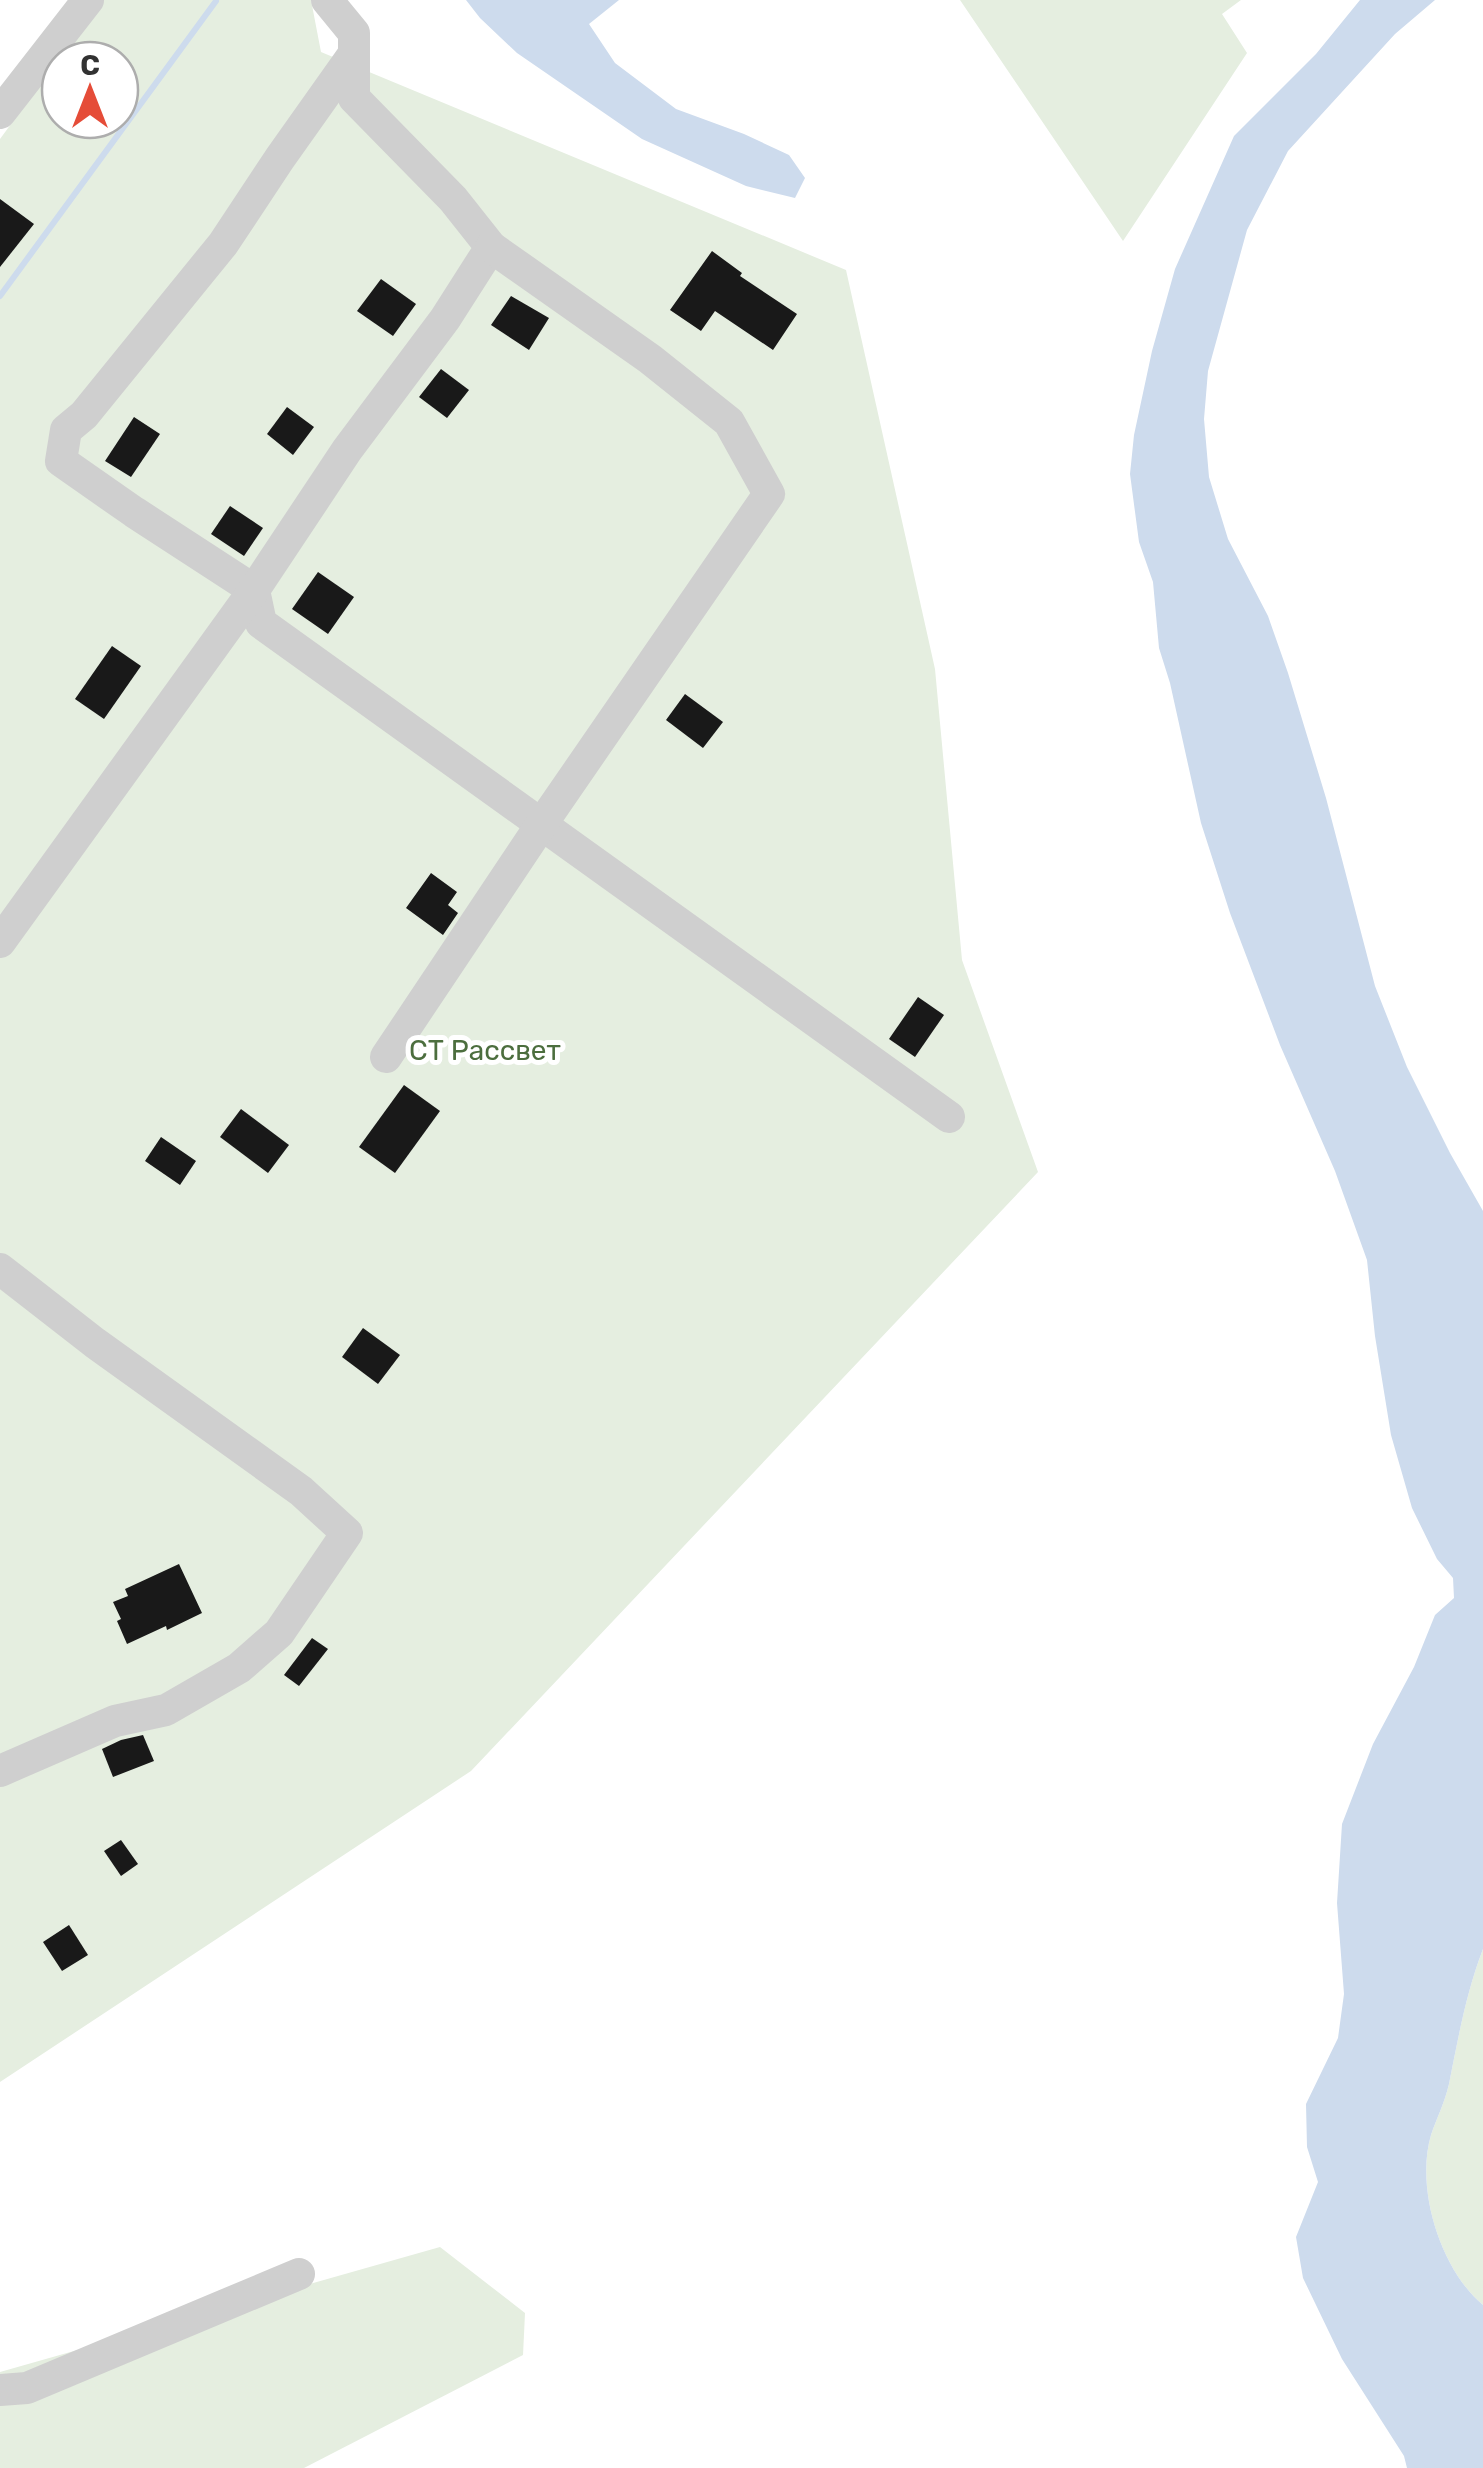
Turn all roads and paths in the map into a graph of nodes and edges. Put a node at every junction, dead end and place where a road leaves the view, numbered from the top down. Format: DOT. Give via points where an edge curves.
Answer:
graph roads {
  1 [pos="88,0"];
  2 [pos="327,0"];
  3 [pos="353,55"];
  4 [pos="0,113"];
  5 [pos="491,247"];
  6 [pos="254,590"];
  7 [pos="541,826"];
  8 [pos="0,942"];
  9 [pos="386,1057"];
  10 [pos="950,1117"];
  11 [pos="0,1269"];
  12 [pos="0,1771"];
  13 [pos="299,2274"];
  14 [pos="0,2390"];
  1 -- 4 [label="street"];
  2 -- 3 [label="street" via="354,32"];
  3 -- 5 [label="street" via="354,98"];
  3 -- 6 [label="street" via="223,244 66,430 61,461"];
  5 -- 6 [label="street"];
  5 -- 7 [label="street" via="729,422 769,494"];
  6 -- 7 [label="street" via="262,622"];
  6 -- 8 [label="street"];
  7 -- 9 [label="street"];
  7 -- 10 [label="street"];
  11 -- 12 [label="street" via="301,1491 347,1533 279,1632 239,1668 166,1710 116,1722"];
  13 -- 14 [label="street" via="27,2388"];
}
